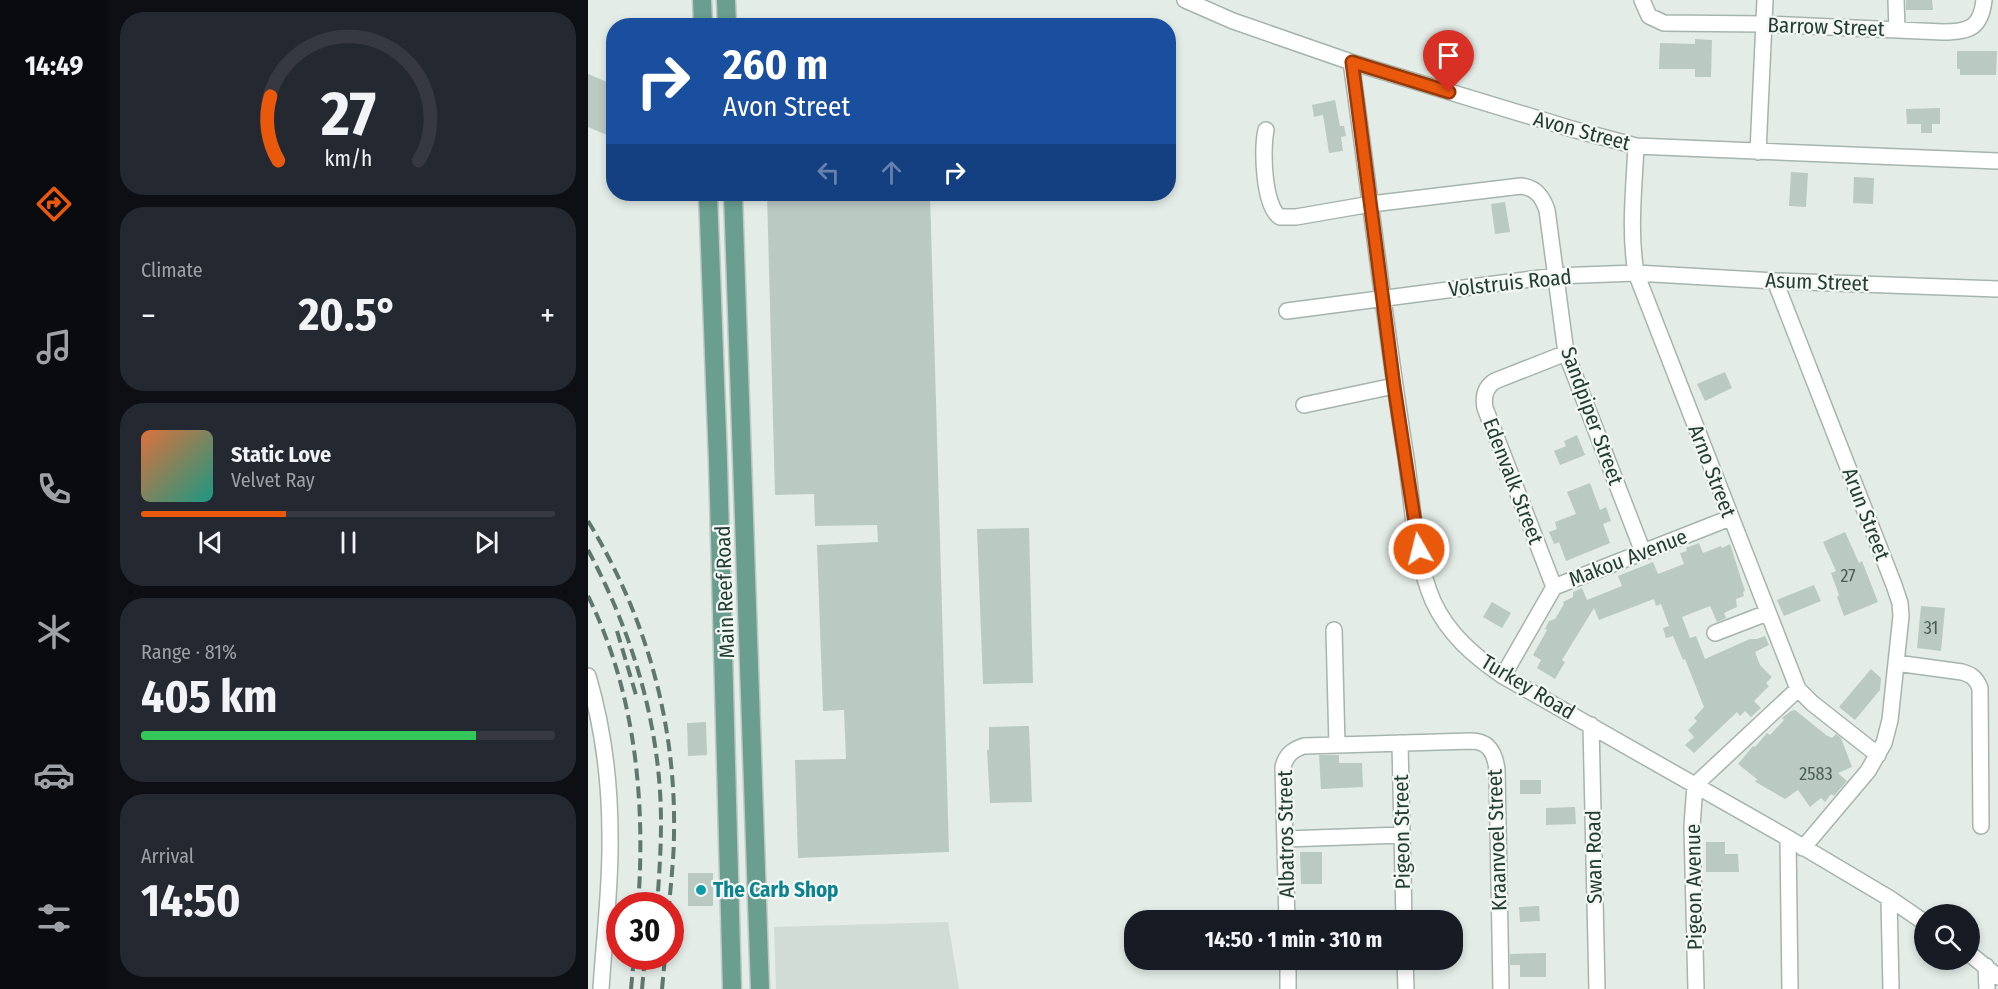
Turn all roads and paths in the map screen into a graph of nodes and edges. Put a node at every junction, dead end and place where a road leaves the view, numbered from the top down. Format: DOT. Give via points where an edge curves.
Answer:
graph roads {
  1 [pos="702,0"];
  2 [pos="726,0"];
  3 [pos="1185,0"];
  4 [pos="1642,0"];
  5 [pos="1765,0"];
  6 [pos="1896,0"];
  7 [pos="1984,0"];
  8 [pos="703,18"];
  9 [pos="727,18"];
  10 [pos="1764,24"];
  11 [pos="1897,30"];
  12 [pos="1352,62"];
  13 [pos="1266,130"];
  14 [pos="1636,146"];
  15 [pos="1758,152"];
  16 [pos="1998,161"];
  17 [pos="708,201"];
  18 [pos="733,201"];
  19 [pos="1371,204"];
  20 [pos="1636,273"];
  21 [pos="1556,276"];
  22 [pos="1775,281"];
  23 [pos="1998,289"];
  24 [pos="1384,298"];
  25 [pos="1287,311"];
  26 [pos="1566,353"];
  27 [pos="714,355"];
  28 [pos="740,355"];
  29 [pos="1394,386"];
  30 [pos="1304,405"];
  31 [pos="1730,518"];
  32 [pos="1643,552"];
  33 [pos="1554,587"];
  34 [pos="1767,613"];
  35 [pos="1334,630"];
  36 [pos="1715,633"];
  37 [pos="1896,663"];
  38 [pos="588,676"];
  39 [pos="1503,676"];
  40 [pos="1798,689"];
  41 [pos="1591,725"];
  42 [pos="1400,743"];
  43 [pos="1337,745"];
  44 [pos="1878,755"];
  45 [pos="1695,785"];
  46 [pos="1981,826"];
  47 [pos="1402,835"];
  48 [pos="1788,838"];
  49 [pos="1285,839"];
  50 [pos="1803,848"];
  51 [pos="1889,898"];
  52 [pos="1287,910"];
  53 [pos="1404,910"];
  54 [pos="1914,915"];
  55 [pos="759,956"];
  56 [pos="731,957"];
  57 [pos="1980,962"];
  58 [pos="1986,966"];
  59 [pos="1288,970"];
  60 [pos="1405,970"];
  61 [pos="1998,977"];
  62 [pos="601,989"];
  63 [pos="732,989"];
  64 [pos="760,989"];
  65 [pos="1288,989"];
  66 [pos="1406,989"];
  67 [pos="1501,989"];
  68 [pos="1597,989"];
  69 [pos="1696,989"];
  70 [pos="1790,989"];
  71 [pos="1891,989"];
  72 [pos="1987,989"];
  1 -- 8 [label="main road"];
  2 -- 9 [label="main road"];
  3 -- 12 [label="street, Avon Street"];
  4 -- 10 [label="street, Barrow Street" via="1649,16 1664,23"];
  5 -- 10 [label="street"];
  6 -- 11 [label="street"];
  7 -- 11 [label="street, Barrow Street" via="1982,17 1968,29"];
  10 -- 11 [label="street, Barrow Street"];
  10 -- 15 [label="street"];
  12 -- 14 [label="street, Avon Street"];
  12 -- 19 [label="street, Turkey Road"];
  13 -- 19 [label="street, Sandpiper Street" via="1264,157 1275,213 1286,218"];
  14 -- 15 [label="street, Avon Street"];
  14 -- 20 [label="street, Arno Street" via="1632,212"];
  15 -- 16 [label="street, Avon Street"];
  17 -- 27 [label="main road, Main Reef Road"];
  18 -- 28 [label="main road, Main Reef Road"];
  19 -- 21 [label="street, Sandpiper Street" via="1529,187 1541,195 1546,210"];
  19 -- 24 [label="street, Turkey Road"];
  20 -- 21 [label="street, Volstruis Road"];
  20 -- 22 [label="street, Asum Street"];
  20 -- 31 [label="street, Arno Street"];
  21 -- 24 [label="street, Volstruis Road"];
  21 -- 26 [label="street, Sandpiper Street"];
  22 -- 23 [label="street, Asum Street"];
  22 -- 37 [label="street, Arun Street" via="1898,597 1901,616"];
  24 -- 25 [label="street, Volstruis Road"];
  24 -- 29 [label="street, Turkey Road"];
  26 -- 32 [label="street, Sandpiper Street"];
  26 -- 33 [label="street, Edenvalk Street" via="1495,381 1487,389 1484,401"];
  27 -- 28 [label="main road"];
  27 -- 56 [label="main road, Main Reef Road"];
  28 -- 55 [label="main road, Main Reef Road"];
  29 -- 30 [label="street"];
  29 -- 39 [label="street, Turkey Road" via="1427,585 1445,622 1463,645"];
  31 -- 32 [label="street, Makou Avenue"];
  31 -- 34 [label="street, Arno Street"];
  32 -- 33 [label="street, Makou Avenue"];
  33 -- 39 [label="street, Makou Avenue"];
  34 -- 36 [label="street"];
  34 -- 40 [label="street, Arno Street"];
  35 -- 43 [label="street"];
  37 -- 44 [label="street, Arun Street" via="1890,720"];
  37 -- 46 [label="street" via="1962,672 1977,681"];
  38 -- 62 [label="street" via="609,805"];
  39 -- 41 [label="street, Turkey Road"];
  40 -- 44 [label="street, Arno Street"];
  40 -- 45 [label="street"];
  41 -- 45 [label="street, Turkey Road"];
  41 -- 68 [label="street, Swan Road"];
  42 -- 43 [label="street, Albatros Street"];
  42 -- 47 [label="street, Pigeon Street"];
  42 -- 67 [label="street, Kraanvoel Street" via="1476,741 1493,752 1497,770"];
  43 -- 49 [label="street, Albatros Street" via="1304,746 1294,749 1284,760"];
  44 -- 50 [label="street, Arun Street"];
  45 -- 48 [label="street, Turkey Road"];
  45 -- 69 [label="street, Pigeon Avenue" via="1692,826"];
  47 -- 49 [label="street"];
  47 -- 53 [label="street, Pigeon Street"];
  48 -- 50 [label="street, Turkey Road"];
  48 -- 70 [label="street"];
  49 -- 52 [label="street, Albatros Street"];
  50 -- 51 [label="street, Turkey Road"];
  51 -- 54 [label="street, Turkey Road"];
  51 -- 71 [label="street"];
  55 -- 56 [label="main road"];
  55 -- 64 [label="main road, Main Reef Road"];
  56 -- 63 [label="main road, Main Reef Road"];
  57 -- 58 [label="street"];
  58 -- 61 [label="street"];
  58 -- 72 [label="street"];
  59 -- 65 [label="street"];
  60 -- 66 [label="street"];
}
